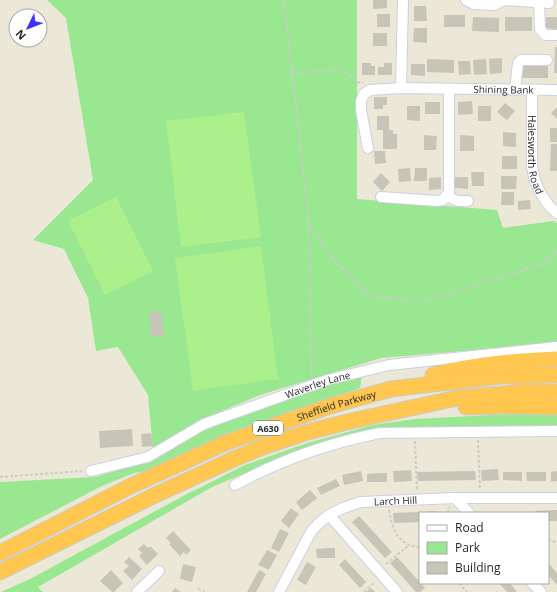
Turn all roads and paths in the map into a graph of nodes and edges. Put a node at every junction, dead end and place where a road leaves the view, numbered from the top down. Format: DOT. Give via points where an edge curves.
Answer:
graph roads {
  1 [pos="284,0"];
  2 [pos="402,0"];
  3 [pos="466,0"];
  4 [pos="539,2"];
  5 [pos="549,3"];
  6 [pos="557,35"];
  7 [pos="547,60"];
  8 [pos="292,74"];
  9 [pos="366,83"];
  10 [pos="401,88"];
  11 [pos="449,89"];
  12 [pos="515,90"];
  13 [pos="532,90"];
  14 [pos="557,90"];
  15 [pos="368,148"];
  16 [pos="446,196"];
  17 [pos="381,197"];
  18 [pos="468,201"];
  19 [pos="557,213"];
  20 [pos="308,222"];
  21 [pos="557,251"];
  22 [pos="557,347"];
  23 [pos="557,359"];
  24 [pos="557,375"];
  25 [pos="311,384"];
  26 [pos="391,388"];
  27 [pos="557,392"];
  28 [pos="557,407"];
  29 [pos="395,411"];
  30 [pos="478,431"];
  31 [pos="557,431"];
  32 [pos="414,432"];
  33 [pos="91,471"];
  34 [pos="0,477"];
  35 [pos="235,485"];
  36 [pos="455,498"];
  37 [pos="481,498"];
  38 [pos="557,498"];
  39 [pos="418,500"];
  40 [pos="387,501"];
  41 [pos="468,512"];
  42 [pos="329,515"];
  43 [pos="408,546"];
  44 [pos="419,548"];
  45 [pos="0,553"];
  46 [pos="0,572"];
  47 [pos="159,572"];
  48 [pos="380,573"];
  49 [pos="460,584"];
  50 [pos="533,584"];
  51 [pos="198,589"];
  52 [pos="137,592"];
  53 [pos="205,592"];
  54 [pos="279,592"];
  55 [pos="364,592"];
  56 [pos="397,592"];
  57 [pos="467,592"];
  58 [pos="541,592"];
  1 -- 8 [label="path"];
  2 -- 10 [label="street"];
  3 -- 4 [label="street" via="473,4 494,5 504,0"];
  4 -- 5 [label="street"];
  4 -- 6 [label="street" via="540,29 545,35"];
  7 -- 12 [label="street" via="521,60 518,63"];
  8 -- 9 [label="path" via="341,69 359,83"];
  8 -- 20 [label="path"];
  10 -- 11 [label="street, Shining Bank"];
  10 -- 15 [label="street, Shining Bank" via="378,88 364,94 361,110"];
  11 -- 12 [label="street, Shining Bank"];
  11 -- 16 [label="street" via="449,192"];
  12 -- 13 [label="street, Shining Bank"];
  13 -- 14 [label="street, Shining Bank"];
  13 -- 19 [label="street, Halesworth Road" via="532,167 540,192"];
  16 -- 17 [label="street" via="443,200 437,201"];
  16 -- 18 [label="street" via="458,201"];
  20 -- 21 [label="path" via="330,255 362,289 373,296 411,301 431,300 542,264"];
  20 -- 25 [label="path"];
  22 -- 25 [label="street, Waverley Lane" via="389,365"];
  23 -- 26 [label="highway, A630" via="481,366"];
  24 -- 26 [label="highway, Sheffield Parkway / A630" via="501,376"];
  25 -- 33 [label="street, Waverley Lane" via="204,424 148,457"];
  26 -- 45 [label="highway, Sheffield Parkway / A630" via="330,406 226,443 131,486"];
  27 -- 29 [label="highway, Sheffield Parkway / A630" via="523,392 457,398"];
  28 -- 29 [label="highway, A630" via="474,406"];
  29 -- 46 [label="highway, Sheffield Parkway / A630" via="308,432 263,447 153,496"];
  30 -- 31 [label="street"];
  30 -- 32 [label="street"];
  30 -- 37 [label="path"];
  32 -- 35 [label="street" via="380,433 359,437 283,462"];
  32 -- 39 [label="path"];
  33 -- 34 [label="path"];
  36 -- 37 [label="street, Larch Hill"];
  36 -- 39 [label="street, Larch Hill"];
  36 -- 41 [label="street"];
  37 -- 38 [label="street, Larch Hill"];
  39 -- 40 [label="street, Larch Hill"];
  40 -- 42 [label="street, Larch Hill" via="361,502"];
  40 -- 43 [label="path" via="390,520 397,536"];
  42 -- 48 [label="street"];
  42 -- 54 [label="street, Larch Hill" via="311,532"];
  43 -- 44 [label="path"];
  43 -- 48 [label="path"];
  47 -- 52 [label="street"];
  48 -- 55 [label="path"];
  48 -- 56 [label="street"];
  49 -- 57 [label="path"];
  50 -- 58 [label="street"];
  51 -- 53 [label="path"];
}
